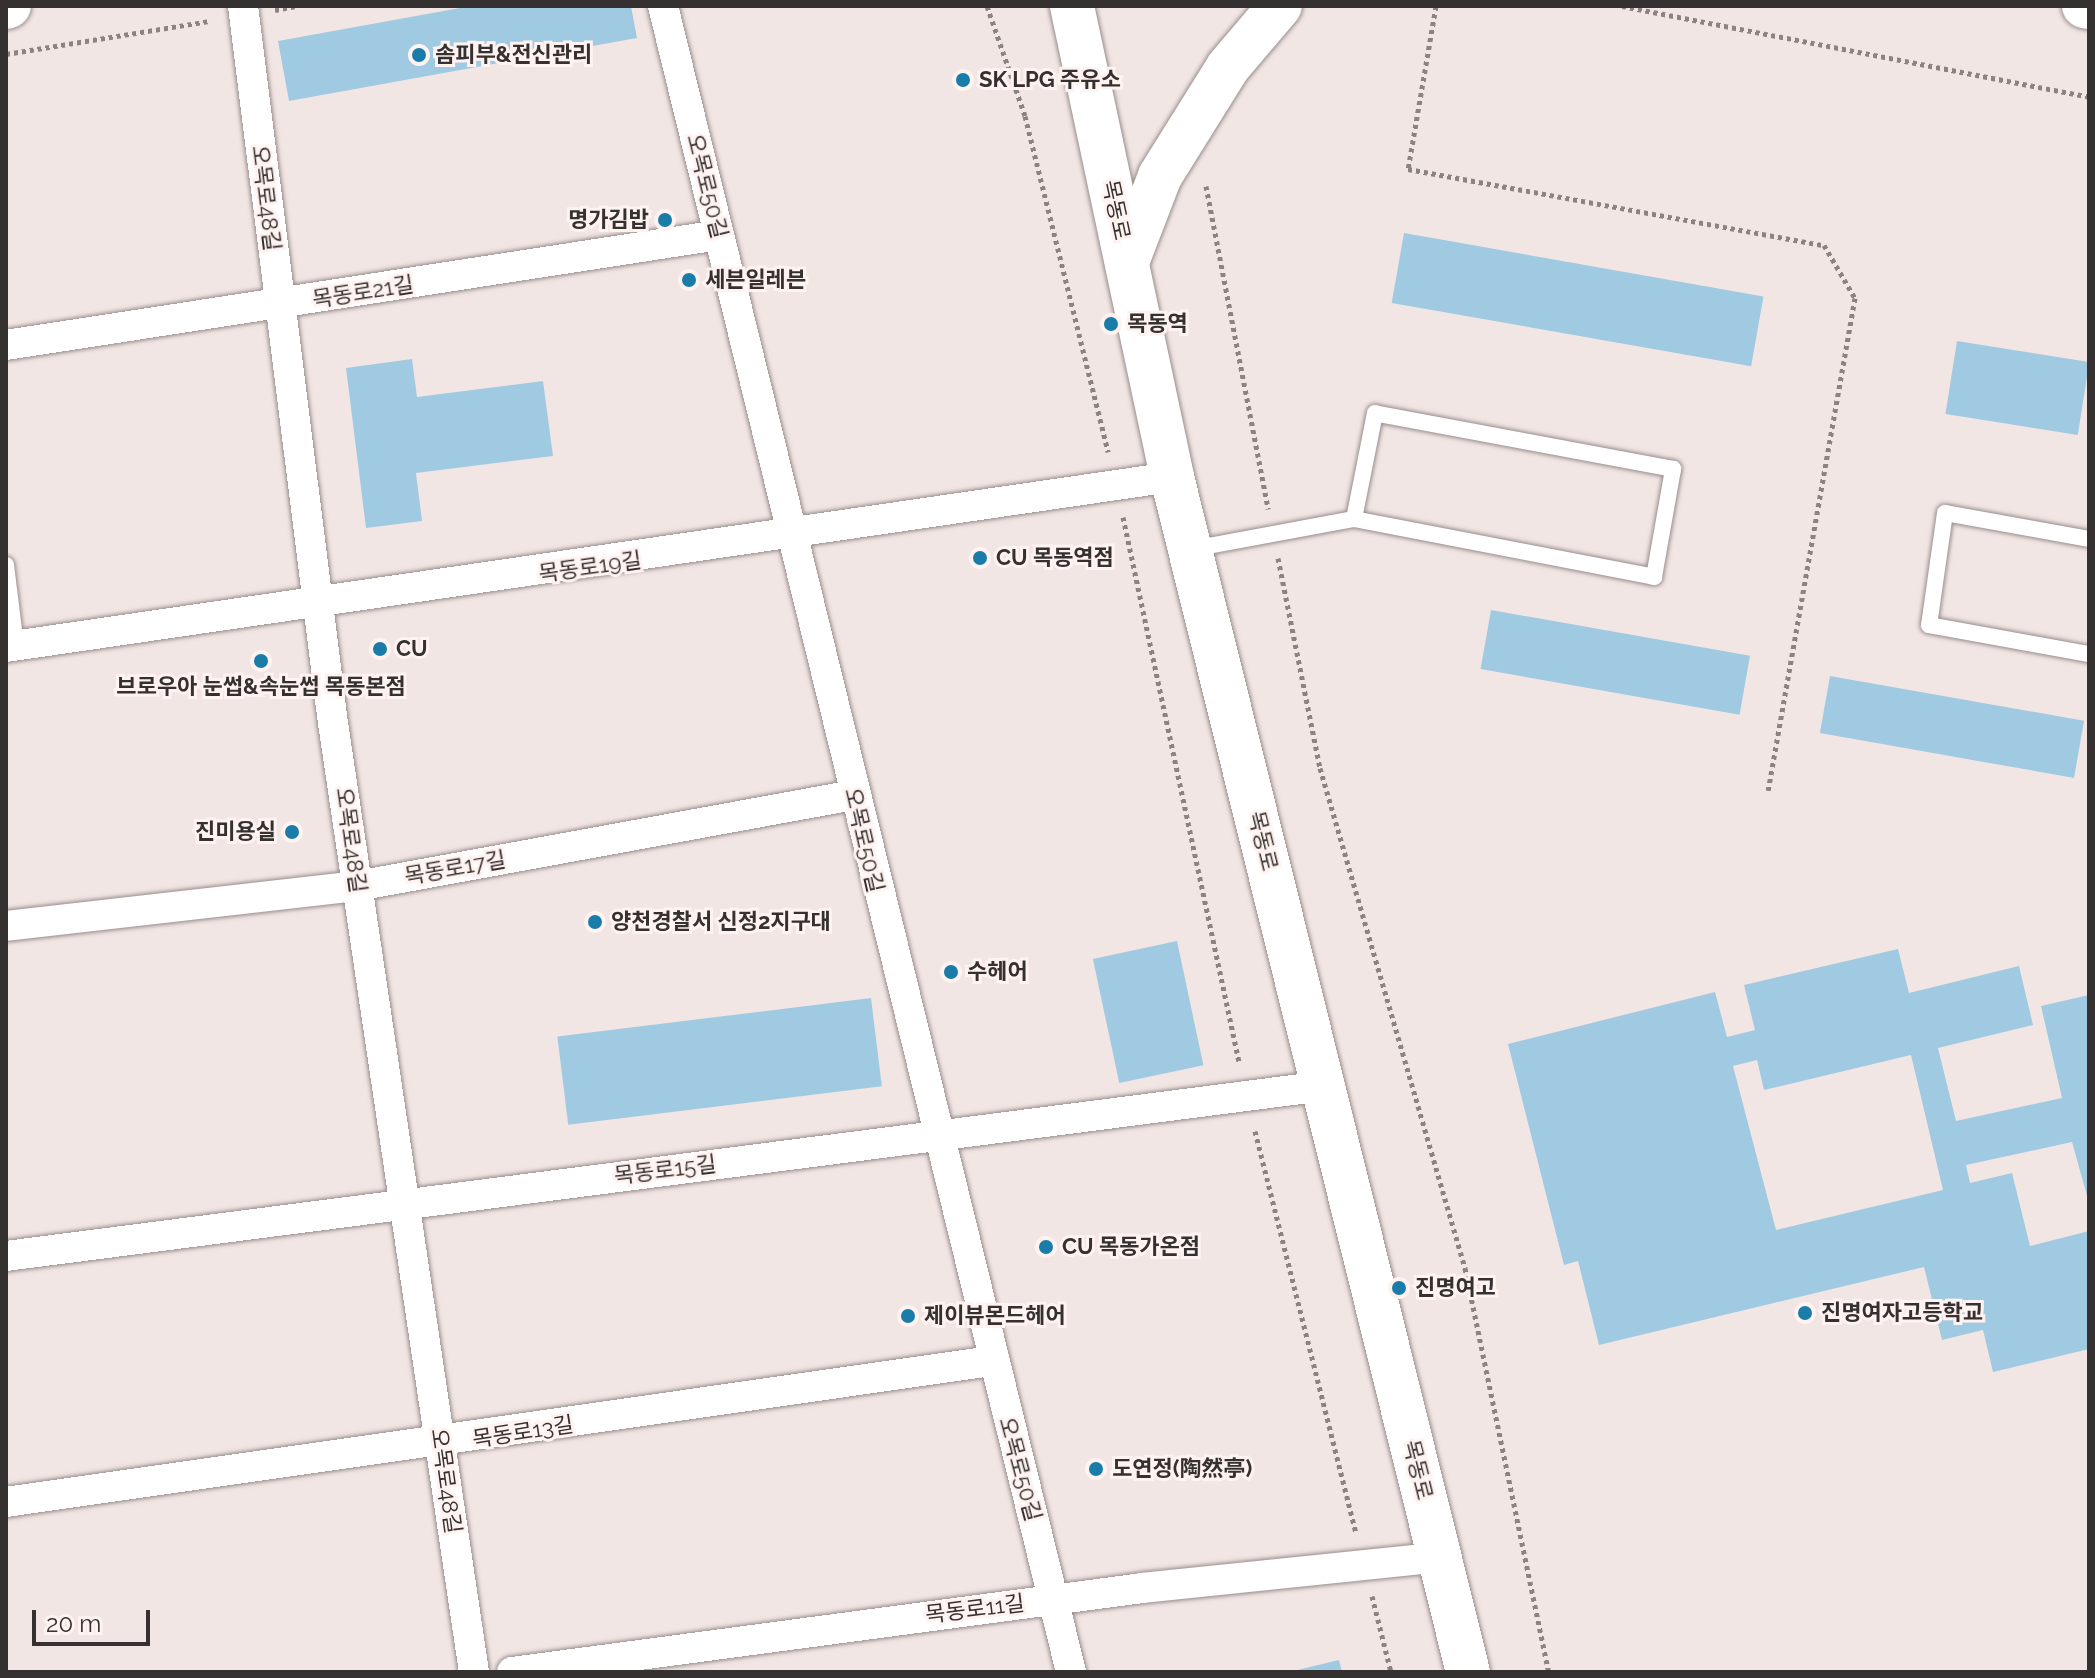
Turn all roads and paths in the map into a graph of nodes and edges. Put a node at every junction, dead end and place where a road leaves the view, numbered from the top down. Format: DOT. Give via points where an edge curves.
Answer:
graph roads {
  1 [pos="295,6"];
  2 [pos="663,6"];
  3 [pos="987,6"];
  4 [pos="1072,6"];
  5 [pos="1280,6"];
  6 [pos="1436,6"];
  7 [pos="1622,6"];
  8 [pos="243,11"];
  9 [pos="6,54"];
  10 [pos="2089,97"];
  11 [pos="1209,176"];
  12 [pos="719,235"];
  13 [pos="1127,262"];
  14 [pos="279,305"];
  15 [pos="6,345"];
  16 [pos="1172,477"];
  17 [pos="1116,486"];
  18 [pos="1354,519"];
  19 [pos="1273,534"];
  20 [pos="792,537"];
  21 [pos="2089,539"];
  22 [pos="1190,550"];
  23 [pos="6,565"];
  24 [pos="318,606"];
  25 [pos="11,647"];
  26 [pos="2089,654"];
  27 [pos="1768,790"];
  28 [pos="854,795"];
  29 [pos="357,886"];
  30 [pos="6,926"];
  31 [pos="1324,1086"];
  32 [pos="1247,1096"];
  33 [pos="936,1138"];
  34 [pos="404,1201"];
  35 [pos="6,1256"];
  36 [pos="992,1361"];
  37 [pos="440,1444"];
  38 [pos="6,1502"];
  39 [pos="1440,1557"];
  40 [pos="1364,1565"];
  41 [pos="1054,1600"];
  42 [pos="657,1662"];
  43 [pos="474,1672"];
  44 [pos="512,1672"];
  45 [pos="1071,1672"];
  46 [pos="1391,1672"];
  47 [pos="1468,1672"];
  48 [pos="1549,1672"];
  1 -- 8 [label="path"];
  2 -- 12 [label="street, 오목로50길"];
  3 -- 17 [label="path" via="1025,116"];
  4 -- 13 [label="main road, 목동로"];
  5 -- 13 [label="main road" via="1228,67 1160,176"];
  6 -- 27 [label="path" via="1408,169 1824,245 1855,298"];
  7 -- 10 [label="path"];
  8 -- 9 [label="path"];
  8 -- 14 [label="street, 오목로48길"];
  11 -- 19 [label="path" via="1205,189"];
  12 -- 14 [label="street, 목동로21길"];
  12 -- 20 [label="street, 오목로50길"];
  13 -- 16 [label="main road, 목동로"];
  14 -- 15 [label="street, 목동로21길"];
  14 -- 24 [label="street, 오목로48길"];
  16 -- 17 [label="street, 목동로19길"];
  16 -- 22 [label="main road, 목동로"];
  17 -- 20 [label="street, 목동로19길"];
  17 -- 32 [label="path"];
  18 -- 18 [label="lane" via="1375,413 1673,469 1654,577"];
  18 -- 19 [label="lane"];
  19 -- 22 [label="lane"];
  19 -- 48 [label="path" via="1320,768 1465,1268"];
  20 -- 24 [label="street, 목동로19길"];
  20 -- 28 [label="street, 오목로50길"];
  21 -- 26 [label="lane" via="1945,513 1929,625"];
  22 -- 31 [label="main road, 목동로"];
  23 -- 25 [label="lane"];
  24 -- 25 [label="street, 목동로19길"];
  24 -- 29 [label="street, 오목로48길"];
  28 -- 29 [label="street, 목동로17길"];
  28 -- 33 [label="street, 오목로50길"];
  29 -- 30 [label="street, 목동로17길"];
  29 -- 34 [label="street, 오목로48길"];
  31 -- 32 [label="street, 목동로15길"];
  31 -- 39 [label="main road, 목동로"];
  32 -- 33 [label="street, 목동로15길"];
  32 -- 40 [label="path"];
  33 -- 34 [label="street, 목동로15길"];
  33 -- 36 [label="street, 오목로50길"];
  34 -- 35 [label="street, 목동로15길"];
  34 -- 37 [label="street, 오목로48길"];
  36 -- 37 [label="street, 목동로13길"];
  36 -- 41 [label="street, 오목로50길"];
  37 -- 38 [label="street, 목동로13길"];
  37 -- 43 [label="street, 오목로48길"];
  39 -- 40 [label="street, 목동로11길"];
  39 -- 47 [label="main road, 목동로"];
  40 -- 41 [label="street, 목동로11길"];
  40 -- 46 [label="path"];
  41 -- 42 [label="street, 목동로11길"];
  41 -- 45 [label="street, 오목로50길"];
  42 -- 44 [label="street, 목동로11길"];
}
